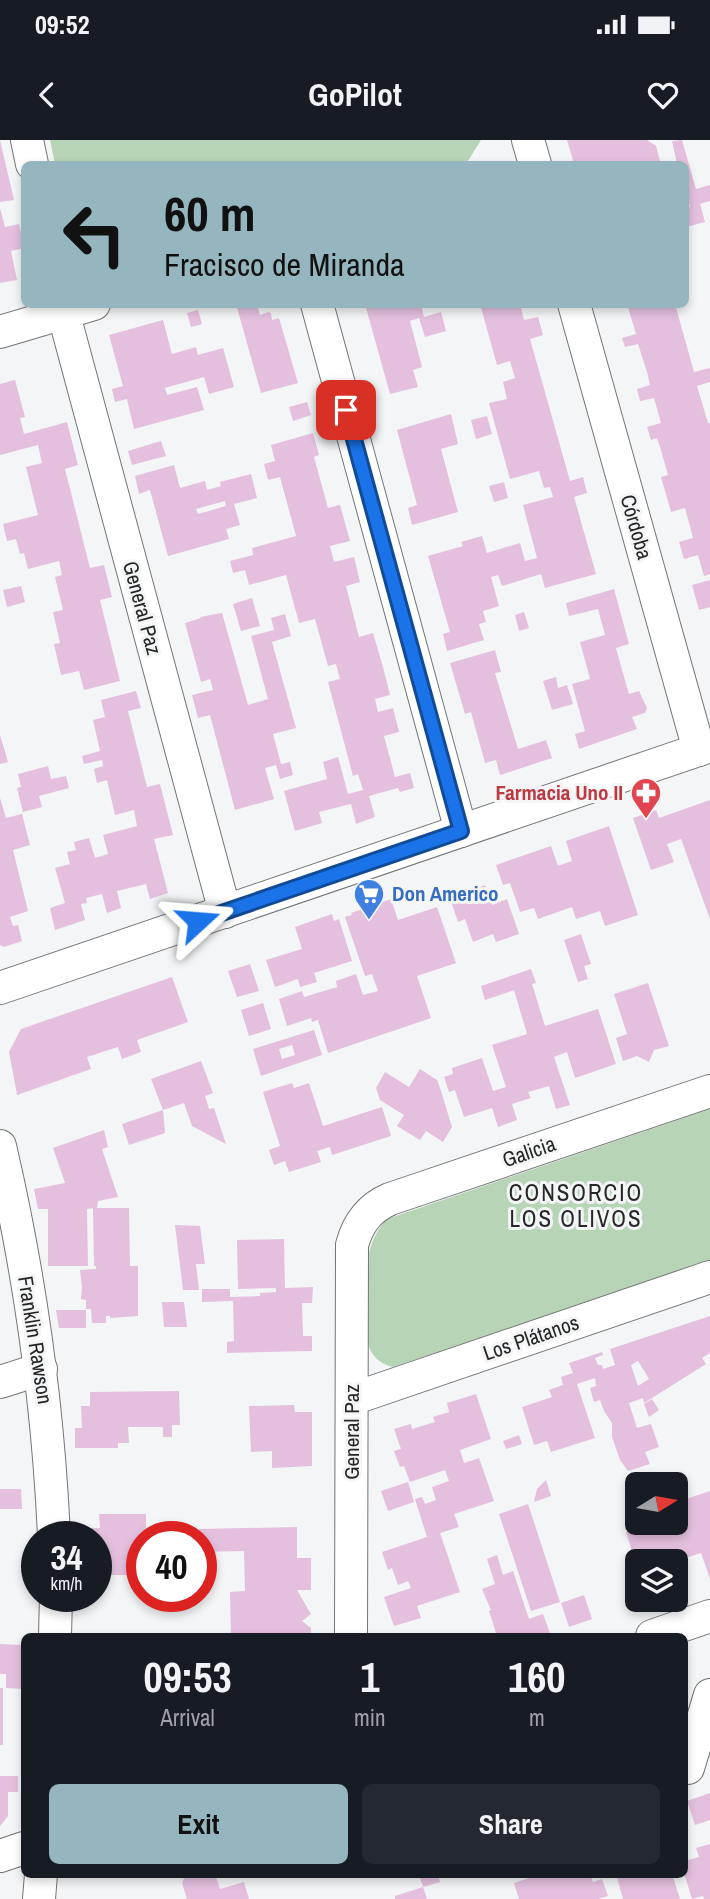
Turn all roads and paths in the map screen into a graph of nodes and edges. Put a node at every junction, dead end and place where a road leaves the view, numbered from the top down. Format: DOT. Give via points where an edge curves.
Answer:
graph roads {
  1 [pos="27,140"];
  2 [pos="528,140"];
  3 [pos="31,161"];
  4 [pos="534,161"];
  5 [pos="318,308"];
  6 [pos="575,308"];
  7 [pos="62,309"];
  8 [pos="0,332"];
  9 [pos="704,748"];
  10 [pos="461,831"];
  11 [pos="225,912"];
  12 [pos="0,988"];
  13 [pos="710,1091"];
  14 [pos="0,1146"];
  15 [pos="358,1228"];
  16 [pos="710,1277"];
  17 [pos="41,1369"];
  18 [pos="0,1382"];
  19 [pos="352,1399"];
  20 [pos="53,1521"];
  21 [pos="56,1612"];
  22 [pos="710,1616"];
  23 [pos="55,1633"];
  24 [pos="351,1633"];
  25 [pos="661,1633"];
  26 [pos="710,1695"];
  27 [pos="688,1768"];
  28 [pos="21,1849"];
  29 [pos="0,1856"];
  30 [pos="41,1878"];
  31 [pos="39,1899"];
  1 -- 3 [label="street"];
  2 -- 4 [label="street"];
  5 -- 10 [label="street"];
  6 -- 9 [label="street, Córdoba"];
  7 -- 8 [label="street"];
  7 -- 11 [label="street, General Paz"];
  9 -- 10 [label="street"];
  10 -- 11 [label="street"];
  11 -- 12 [label="street"];
  13 -- 15 [label="street, Galicia" via="390,1199 370,1212"];
  14 -- 17 [label="street, Franklin Rawson"];
  15 -- 19 [label="street, General Paz" via="352,1245"];
  16 -- 19 [label="street, Los Plátanos"];
  17 -- 18 [label="street"];
  17 -- 20 [label="street, Franklin Rawson"];
  19 -- 24 [label="street, General Paz"];
  21 -- 23 [label="street"];
  22 -- 25 [label="street"];
  26 -- 27 [label="street"];
  28 -- 29 [label="street"];
  30 -- 31 [label="street"];
}
